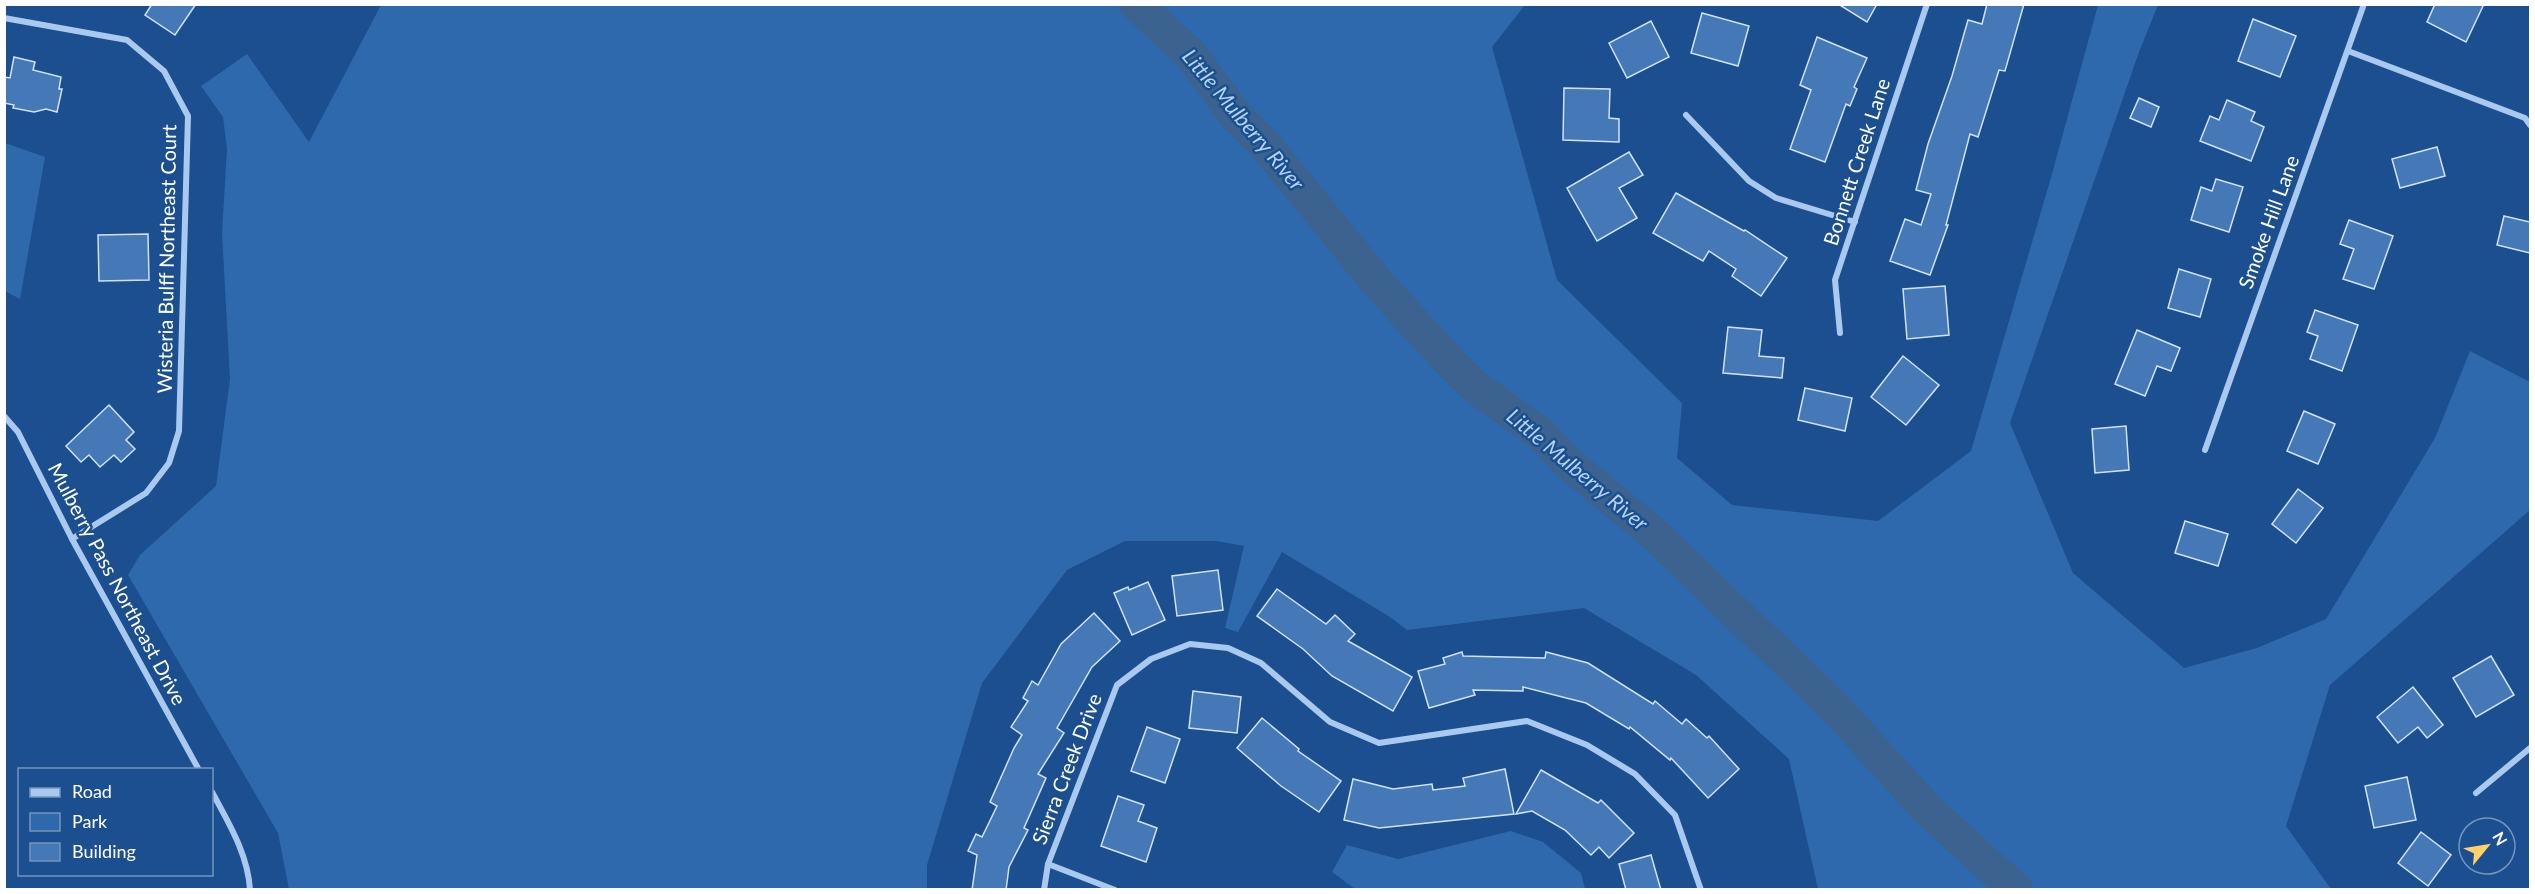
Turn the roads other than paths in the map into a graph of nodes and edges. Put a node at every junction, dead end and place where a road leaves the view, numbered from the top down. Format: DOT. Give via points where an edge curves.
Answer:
graph roads {
  1 [pos="1927,4"];
  2 [pos="2364,4"];
  3 [pos="4,18"];
  4 [pos="2348,51"];
  5 [pos="1686,114"];
  6 [pos="2530,125"];
  7 [pos="1855,222"];
  8 [pos="1840,333"];
  9 [pos="4,416"];
  10 [pos="2205,450"];
  11 [pos="72,539"];
  12 [pos="2530,748"];
  13 [pos="198,768"];
  14 [pos="2476,793"];
  15 [pos="213,794"];
  16 [pos="1048,864"];
  17 [pos="250,890"];
  18 [pos="1044,890"];
  19 [pos="1115,890"];
  20 [pos="1701,890"];
  1 -- 7 [label="street, Bonnett Creek Lane"];
  2 -- 4 [label="street, Smoke Hill Lane"];
  3 -- 11 [label="street, Wisteria Bulff Northeast Court" via="127,40 164,71 188,116 179,431 169,463 147,493"];
  4 -- 6 [label="street" via="2525,118"];
  4 -- 10 [label="street, Smoke Hill Lane"];
  5 -- 7 [label="street" via="1749,181 1776,198"];
  7 -- 8 [label="street, Bonnett Creek Lane" via="1835,280"];
  9 -- 11 [label="street, Mulberry Pass Northeast Drive" via="18,432"];
  11 -- 13 [label="street, Mulberry Pass Northeast Drive"];
  12 -- 14 [label="street"];
  15 -- 17 [label="street" via="234,832 250,876"];
  16 -- 18 [label="street, Sierra Creek Drive"];
  16 -- 19 [label="street"];
  16 -- 20 [label="street, Sierra Creek Drive" via="1117,685 1151,659 1190,644 1228,648 1261,663 1330,722 1379,743 1527,721 1587,745 1635,774 1675,815"];
}
